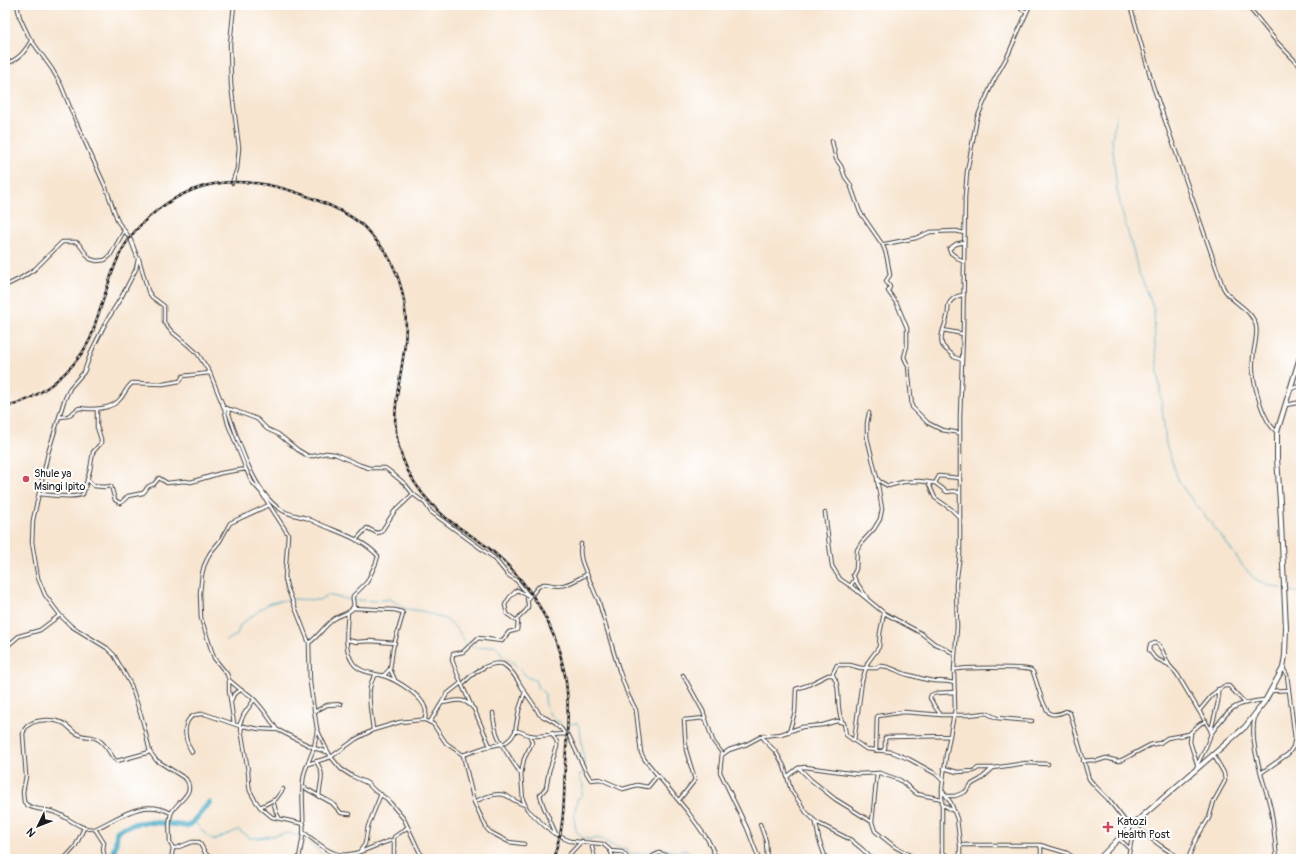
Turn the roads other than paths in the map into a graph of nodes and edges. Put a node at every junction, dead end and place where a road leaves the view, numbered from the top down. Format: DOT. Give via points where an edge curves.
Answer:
graph roads {
  1 [pos="17,5"];
  2 [pos="234,5"];
  3 [pos="1020,5"];
  4 [pos="1030,5"];
  5 [pos="1130,5"];
  6 [pos="1247,5"];
  7 [pos="1027,12"];
  8 [pos="32,42"];
  9 [pos="5,64"];
  10 [pos="1301,67"];
  11 [pos="832,141"];
  12 [pos="232,183"];
  13 [pos="124,231"];
  14 [pos="964,233"];
  15 [pos="964,242"];
  16 [pos="883,246"];
  17 [pos="138,259"];
  18 [pos="964,263"];
  19 [pos="5,286"];
  20 [pos="964,295"];
  21 [pos="943,330"];
  22 [pos="963,334"];
  23 [pos="1301,354"];
  24 [pos="962,360"];
  25 [pos="210,373"];
  26 [pos="1301,385"];
  27 [pos="1290,389"];
  28 [pos="1301,402"];
  29 [pos="1285,405"];
  30 [pos="97,408"];
  31 [pos="226,408"];
  32 [pos="869,413"];
  33 [pos="60,417"];
  34 [pos="1277,432"];
  35 [pos="960,433"];
  36 [pos="246,469"];
  37 [pos="87,478"];
  38 [pos="959,478"];
  39 [pos="877,479"];
  40 [pos="928,482"];
  41 [pos="935,483"];
  42 [pos="959,493"];
  43 [pos="39,494"];
  44 [pos="413,494"];
  45 [pos="269,505"];
  46 [pos="825,513"];
  47 [pos="959,517"];
  48 [pos="356,540"];
  49 [pos="580,544"];
  50 [pos="587,574"];
  51 [pos="855,580"];
  52 [pos="850,586"];
  53 [pos="529,596"];
  54 [pos="868,600"];
  55 [pos="352,608"];
  56 [pos="348,612"];
  57 [pos="884,613"];
  58 [pos="60,615"];
  59 [pos="517,620"];
  60 [pos="347,640"];
  61 [pos="309,643"];
  62 [pos="395,643"];
  63 [pos="5,648"];
  64 [pos="955,654"];
  65 [pos="1169,665"];
  66 [pos="867,668"];
  67 [pos="1282,668"];
  68 [pos="390,669"];
  69 [pos="954,670"];
  70 [pos="376,675"];
  71 [pos="683,675"];
  72 [pos="832,675"];
  73 [pos="383,676"];
  74 [pos="229,680"];
  75 [pos="395,681"];
  76 [pos="954,682"];
  77 [pos="461,684"];
  78 [pos="1218,689"];
  79 [pos="241,690"];
  80 [pos="1289,690"];
  81 [pos="1272,691"];
  82 [pos="525,692"];
  83 [pos="955,692"];
  84 [pos="254,700"];
  85 [pos="1266,700"];
  86 [pos="231,701"];
  87 [pos="442,703"];
  88 [pos="1245,703"];
  89 [pos="341,704"];
  90 [pos="471,706"];
  91 [pos="315,711"];
  92 [pos="1199,711"];
  93 [pos="493,714"];
  94 [pos="942,715"];
  95 [pos="954,715"];
  96 [pos="1255,715"];
  97 [pos="705,718"];
  98 [pos="425,720"];
  99 [pos="1032,721"];
  100 [pos="430,722"];
  101 [pos="843,722"];
  102 [pos="1206,722"];
  103 [pos="234,724"];
  104 [pos="240,726"];
  105 [pos="317,729"];
  106 [pos="278,730"];
  107 [pos="373,730"];
  108 [pos="515,732"];
  109 [pos="790,732"];
  110 [pos="1211,732"];
  111 [pos="1191,733"];
  112 [pos="552,734"];
  113 [pos="565,734"];
  114 [pos="529,735"];
  115 [pos="762,736"];
  116 [pos="950,736"];
  117 [pos="854,741"];
  118 [pos="500,744"];
  119 [pos="490,746"];
  120 [pos="314,748"];
  121 [pos="876,751"];
  122 [pos="883,751"];
  123 [pos="150,752"];
  124 [pos="192,752"];
  125 [pos="328,752"];
  126 [pos="1213,754"];
  127 [pos="463,755"];
  128 [pos="722,755"];
  129 [pos="331,757"];
  130 [pos="316,761"];
  131 [pos="1083,761"];
  132 [pos="308,764"];
  133 [pos="1048,764"];
  134 [pos="1196,767"];
  135 [pos="798,768"];
  136 [pos="944,768"];
  137 [pos="993,768"];
  138 [pos="877,773"];
  139 [pos="1261,773"];
  140 [pos="521,774"];
  141 [pos="658,775"];
  142 [pos="788,776"];
  143 [pos="943,781"];
  144 [pos="303,787"];
  145 [pos="283,789"];
  146 [pos="942,789"];
  147 [pos="381,794"];
  148 [pos="947,796"];
  149 [pos="319,797"];
  150 [pos="942,799"];
  151 [pos="273,800"];
  152 [pos="679,800"];
  153 [pos="474,802"];
  154 [pos="942,804"];
  155 [pos="525,805"];
  156 [pos="260,807"];
  157 [pos="955,812"];
  158 [pos="171,813"];
  159 [pos="350,814"];
  160 [pos="280,820"];
  161 [pos="816,822"];
  162 [pos="872,822"];
  163 [pos="304,824"];
  164 [pos="760,824"];
  165 [pos="1133,826"];
  166 [pos="408,827"];
  167 [pos="84,828"];
  168 [pos="95,829"];
  169 [pos="303,832"];
  170 [pos="556,836"];
  171 [pos="1119,838"];
  172 [pos="393,840"];
  173 [pos="582,841"];
  174 [pos="524,844"];
  175 [pos="960,845"];
  176 [pos="1040,845"];
  177 [pos="592,847"];
  178 [pos="173,848"];
  179 [pos="1130,849"];
  180 [pos="611,851"];
  181 [pos="360,852"];
  182 [pos="942,852"];
  183 [pos="64,859"];
  184 [pos="105,859"];
  185 [pos="171,859"];
  186 [pos="212,859"];
  187 [pos="299,859"];
  188 [pos="394,859"];
  189 [pos="425,859"];
  190 [pos="565,859"];
  191 [pos="596,859"];
  192 [pos="614,859"];
  193 [pos="629,859"];
  194 [pos="650,859"];
  195 [pos="688,859"];
  196 [pos="717,859"];
  197 [pos="759,859"];
  198 [pos="767,859"];
  199 [pos="826,859"];
  200 [pos="872,859"];
  201 [pos="917,859"];
  202 [pos="942,859"];
  203 [pos="952,859"];
  204 [pos="960,859"];
  205 [pos="1041,859"];
  206 [pos="1076,859"];
  207 [pos="1099,859"];
  208 [pos="1127,859"];
  209 [pos="1181,859"];
  210 [pos="1188,859"];
  211 [pos="1277,859"];
  1 -- 8 [label="street" via="20,18"];
  2 -- 12 [label="street" via="230,44 231,84 239,148"];
  3 -- 7 [label="street" via="1021,9"];
  4 -- 7 [label="street"];
  5 -- 34 [label="street" via="1156,94 1221,282 1225,292 1252,316 1256,333 1252,362 1254,376 1268,423"];
  6 -- 10 [label="street" via="1276,42"];
  7 -- 14 [label="street" via="977,118 966,177"];
  8 -- 9 [label="street" via="20,57"];
  8 -- 13 [label="street" via="61,85"];
  11 -- 14 [label="street" via="836,159 850,184 860,212 882,244 916,238 930,232"];
  13 -- 17 [label="street" via="130,238"];
  13 -- 19 [label="street" via="105,260 90,259 76,242 62,242 35,269"];
  14 -- 15 [label="street"];
  15 -- 18 [label="street"];
  15 -- 18 [label="street" via="949,249 950,253"];
  16 -- 35 [label="street" via="889,263 890,275 886,281 890,287 888,291 897,304 906,328 907,346 904,357 908,366 912,407 928,422 942,430"];
  17 -- 25 [label="street" via="148,291 164,306 164,322 198,354"];
  17 -- 33 [label="street" via="136,269 106,322 84,372 70,388"];
  18 -- 20 [label="street"];
  20 -- 21 [label="street" via="957,296 949,303"];
  20 -- 22 [label="street"];
  21 -- 22 [label="street"];
  21 -- 24 [label="street" via="943,346 956,359"];
  22 -- 24 [label="street"];
  23 -- 27 [label="main road"];
  24 -- 35 [label="street"];
  25 -- 30 [label="street" via="186,375 182,376 180,381 163,384 132,383 126,388 120,400"];
  25 -- 31 [label="street"];
  26 -- 27 [label="street"];
  27 -- 29 [label="main road"];
  28 -- 29 [label="street"];
  29 -- 34 [label="main road"];
  30 -- 33 [label="street" via="79,408 68,416"];
  30 -- 37 [label="street" via="98,427 102,439 93,452"];
  31 -- 36 [label="street" via="228,424"];
  31 -- 44 [label="street" via="257,419 267,429 308,456 335,454 364,466 385,468"];
  31 -- 48 [label="street" via="246,461 259,485 275,506"];
  32 -- 39 [label="street" via="867,437"];
  33 -- 43 [label="street" via="48,453"];
  34 -- 67 [label="main road" via="1286,628 1286,651"];
  35 -- 38 [label="street"];
  36 -- 37 [label="street" via="191,482 167,483 159,478 143,493 128,496 120,503 115,500 112,486 94,486"];
  36 -- 45 [label="street"];
  37 -- 43 [label="street" via="81,496 59,497"];
  38 -- 41 [label="street" via="938,476"];
  38 -- 42 [label="street"];
  39 -- 40 [label="street" via="888,486 908,481"];
  39 -- 51 [label="street" via="882,511 876,526 857,550 856,569 853,575"];
  40 -- 41 [label="street"];
  40 -- 47 [label="street" via="935,498"];
  41 -- 42 [label="street" via="947,492"];
  42 -- 47 [label="street"];
  43 -- 58 [label="street" via="33,520 32,542 38,578 45,595"];
  44 -- 48 [label="street" via="394,512 381,532 366,528"];
  44 -- 53 [label="street" via="435,515 494,558"];
  45 -- 61 [label="street" via="288,534 285,578"];
  45 -- 74 [label="street" via="230,523 220,542 210,553 202,574 200,602 203,627 214,658"];
  46 -- 52 [label="street" via="832,566 840,579"];
  47 -- 64 [label="street" via="960,554 956,584"];
  48 -- 55 [label="street" via="378,558 367,582 353,596"];
  49 -- 50 [label="street" via="580,554"];
  50 -- 53 [label="street" via="564,585 539,586"];
  50 -- 141 [label="street" via="601,609 628,695 636,710 642,753"];
  51 -- 52 [label="street"];
  51 -- 54 [label="street"];
  52 -- 54 [label="street"];
  53 -- 59 [label="street" via="528,609"];
  53 -- 59 [label="street" via="517,590 506,602 507,614"];
  54 -- 57 [label="street"];
  55 -- 56 [label="street"];
  55 -- 62 [label="street" via="401,611 403,614"];
  56 -- 60 [label="street"];
  56 -- 61 [label="street" via="330,621"];
  57 -- 64 [label="street"];
  57 -- 66 [label="street" via="879,647 868,662"];
  58 -- 63 [label="street" via="40,630 19,636"];
  58 -- 123 [label="street" via="71,626 114,655 131,685"];
  59 -- 77 [label="street" via="517,630 509,632 502,641 478,638 463,652 453,654 452,660"];
  60 -- 62 [label="street"];
  60 -- 70 [label="street" via="350,657 356,666"];
  61 -- 91 [label="street" via="310,678"];
  62 -- 68 [label="street"];
  64 -- 69 [label="street"];
  65 -- 65 [label="street" via="1160,646 1155,643 1150,645 1149,650 1155,658"];
  65 -- 92 [label="street"];
  66 -- 72 [label="street" via="836,665"];
  66 -- 76 [label="street" via="888,666 909,676"];
  66 -- 117 [label="street" via="860,693"];
  67 -- 80 [label="street" via="1288,674"];
  67 -- 81 [label="main road"];
  68 -- 73 [label="street"];
  68 -- 75 [label="street"];
  69 -- 76 [label="street"];
  69 -- 131 [label="street" via="1031,670 1046,709 1055,714 1066,711 1070,713"];
  70 -- 73 [label="street"];
  70 -- 107 [label="street" via="372,679 370,689"];
  71 -- 97 [label="street"];
  72 -- 101 [label="street" via="837,687 838,713"];
  72 -- 109 [label="street" via="796,689 795,712"];
  73 -- 75 [label="street"];
  74 -- 79 [label="street"];
  74 -- 86 [label="street"];
  75 -- 98 [label="street" via="419,699 426,711"];
  76 -- 83 [label="street"];
  77 -- 82 [label="street" via="475,673 499,663 512,671"];
  77 -- 87 [label="street" via="448,692"];
  77 -- 90 [label="street"];
  78 -- 88 [label="street" via="1229,686"];
  78 -- 92 [label="street"];
  78 -- 110 [label="street" via="1218,702"];
  79 -- 84 [label="street"];
  79 -- 86 [label="street" via="234,694"];
  80 -- 81 [label="street"];
  80 -- 139 [label="street" via="1295,731 1292,750"];
  81 -- 85 [label="main road"];
  82 -- 108 [label="street"];
  82 -- 113 [label="street" via="539,714 551,720"];
  83 -- 94 [label="street" via="931,695 932,704"];
  83 -- 95 [label="street"];
  84 -- 104 [label="street" via="244,714"];
  84 -- 106 [label="street"];
  85 -- 88 [label="street"];
  85 -- 96 [label="main road"];
  86 -- 103 [label="street"];
  87 -- 90 [label="street" via="459,700"];
  87 -- 100 [label="street"];
  88 -- 110 [label="street" via="1229,710"];
  89 -- 91 [label="street" via="323,706"];
  90 -- 119 [label="street"];
  91 -- 105 [label="street"];
  92 -- 102 [label="street"];
  93 -- 118 [label="street"];
  94 -- 95 [label="street"];
  94 -- 121 [label="street" via="904,712 878,716"];
  95 -- 99 [label="street" via="986,713 997,718"];
  95 -- 116 [label="street"];
  96 -- 126 [label="main road"];
  96 -- 139 [label="street" via="1255,753"];
  97 -- 128 [label="street" via="713,741"];
  97 -- 152 [label="street" via="684,720 686,750 695,780"];
  98 -- 100 [label="street"];
  98 -- 107 [label="street" via="400,722"];
  100 -- 127 [label="street" via="446,743"];
  101 -- 109 [label="street" via="809,726"];
  101 -- 117 [label="street" via="846,735"];
  102 -- 110 [label="street"];
  102 -- 111 [label="street"];
  103 -- 104 [label="street"];
  103 -- 124 [label="street" via="204,714 194,715 187,722 185,730"];
  104 -- 106 [label="street"];
  104 -- 156 [label="street" via="248,785"];
  105 -- 120 [label="street"];
  105 -- 125 [label="street"];
  106 -- 120 [label="street"];
  107 -- 129 [label="street"];
  108 -- 114 [label="street" via="520,731"];
  108 -- 118 [label="street" via="508,741"];
  109 -- 115 [label="street"];
  110 -- 134 [label="street"];
  111 -- 131 [label="street" via="1167,738 1118,761 1106,758"];
  111 -- 134 [label="street" via="1190,742"];
  112 -- 113 [label="street"];
  112 -- 114 [label="street"];
  112 -- 170 [label="street" via="557,747 546,788 540,795"];
  113 -- 141 [label="street" via="591,780 600,779 623,789 637,785 648,787"];
  114 -- 140 [label="street" via="532,743 524,759"];
  115 -- 128 [label="street"];
  115 -- 142 [label="street" via="776,752"];
  116 -- 122 [label="street" via="888,737 885,738"];
  116 -- 136 [label="street"];
  117 -- 121 [label="street" via="866,749"];
  118 -- 119 [label="street"];
  118 -- 140 [label="street"];
  119 -- 127 [label="street"];
  120 -- 125 [label="street"];
  120 -- 132 [label="street"];
  121 -- 122 [label="street"];
  122 -- 143 [label="street" via="909,758"];
  123 -- 158 [label="street" via="156,760 188,782 189,791"];
  123 -- 167 [label="street" via="117,761 98,738 77,734 68,726 54,720 35,722 24,729 25,804 54,812"];
  125 -- 129 [label="street"];
  126 -- 134 [label="main road"];
  126 -- 210 [label="street" via="1224,773 1224,781"];
  127 -- 153 [label="street"];
  128 -- 197 [label="street" via="720,772"];
  129 -- 130 [label="street"];
  129 -- 147 [label="street" via="344,771 368,783"];
  130 -- 132 [label="street"];
  130 -- 149 [label="street" via="322,775"];
  131 -- 165 [label="street" via="1092,783 1125,821"];
  132 -- 144 [label="street" via="304,772"];
  133 -- 137 [label="street" via="1026,763"];
  134 -- 165 [label="main road"];
  135 -- 138 [label="street" via="819,768 857,774"];
  135 -- 142 [label="street"];
  135 -- 162 [label="street" via="835,799"];
  136 -- 137 [label="street" via="959,772"];
  136 -- 143 [label="street"];
  137 -- 148 [label="street" via="965,792"];
  138 -- 150 [label="street" via="900,780 920,796"];
  138 -- 162 [label="street"];
  139 -- 211 [label="street" via="1271,811"];
  140 -- 155 [label="street"];
  141 -- 152 [label="street"];
  142 -- 161 [label="street" via="800,805"];
  143 -- 146 [label="street"];
  144 -- 149 [label="street"];
  144 -- 163 [label="street"];
  145 -- 151 [label="street"];
  146 -- 148 [label="street"];
  146 -- 150 [label="street"];
  147 -- 166 [label="street" via="402,816"];
  147 -- 181 [label="street"];
  148 -- 157 [label="street"];
  149 -- 159 [label="street" via="332,803 342,813"];
  150 -- 154 [label="street"];
  151 -- 156 [label="street"];
  151 -- 160 [label="street"];
  152 -- 196 [label="street" via="708,840"];
  153 -- 155 [label="street" via="504,795"];
  153 -- 174 [label="street" via="490,832 509,842"];
  154 -- 157 [label="street"];
  154 -- 182 [label="street"];
  155 -- 170 [label="street" via="530,813"];
  156 -- 160 [label="street"];
  157 -- 175 [label="street"];
  158 -- 168 [label="street" via="159,808 142,807"];
  158 -- 178 [label="street" via="170,843"];
  160 -- 163 [label="street"];
  161 -- 199 [label="street"];
  161 -- 200 [label="street" via="851,840"];
  162 -- 201 [label="street" via="875,831 902,852"];
  163 -- 169 [label="street"];
  164 -- 198 [label="street" via="766,841"];
  165 -- 171 [label="main road"];
  165 -- 179 [label="street"];
  165 -- 209 [label="street"];
  166 -- 172 [label="street"];
  166 -- 189 [label="street"];
  167 -- 168 [label="street"];
  167 -- 183 [label="street" via="75,847"];
  168 -- 184 [label="street" via="104,843"];
  169 -- 181 [label="street" via="334,853"];
  169 -- 187 [label="street"];
  170 -- 173 [label="street" via="570,841"];
  171 -- 179 [label="street"];
  171 -- 207 [label="main road"];
  172 -- 181 [label="street"];
  172 -- 188 [label="street"];
  173 -- 180 [label="street" via="603,844"];
  173 -- 190 [label="street"];
  175 -- 176 [label="street"];
  175 -- 204 [label="street"];
  176 -- 205 [label="street"];
  176 -- 206 [label="street" via="1067,853"];
  177 -- 191 [label="street"];
  178 -- 185 [label="street"];
  178 -- 186 [label="street" via="198,842"];
  179 -- 208 [label="street"];
  180 -- 192 [label="street"];
  180 -- 193 [label="street" via="622,852"];
  182 -- 202 [label="street"];
  182 -- 203 [label="street"];
  194 -- 195 [label="street" via="659,853"];
}
